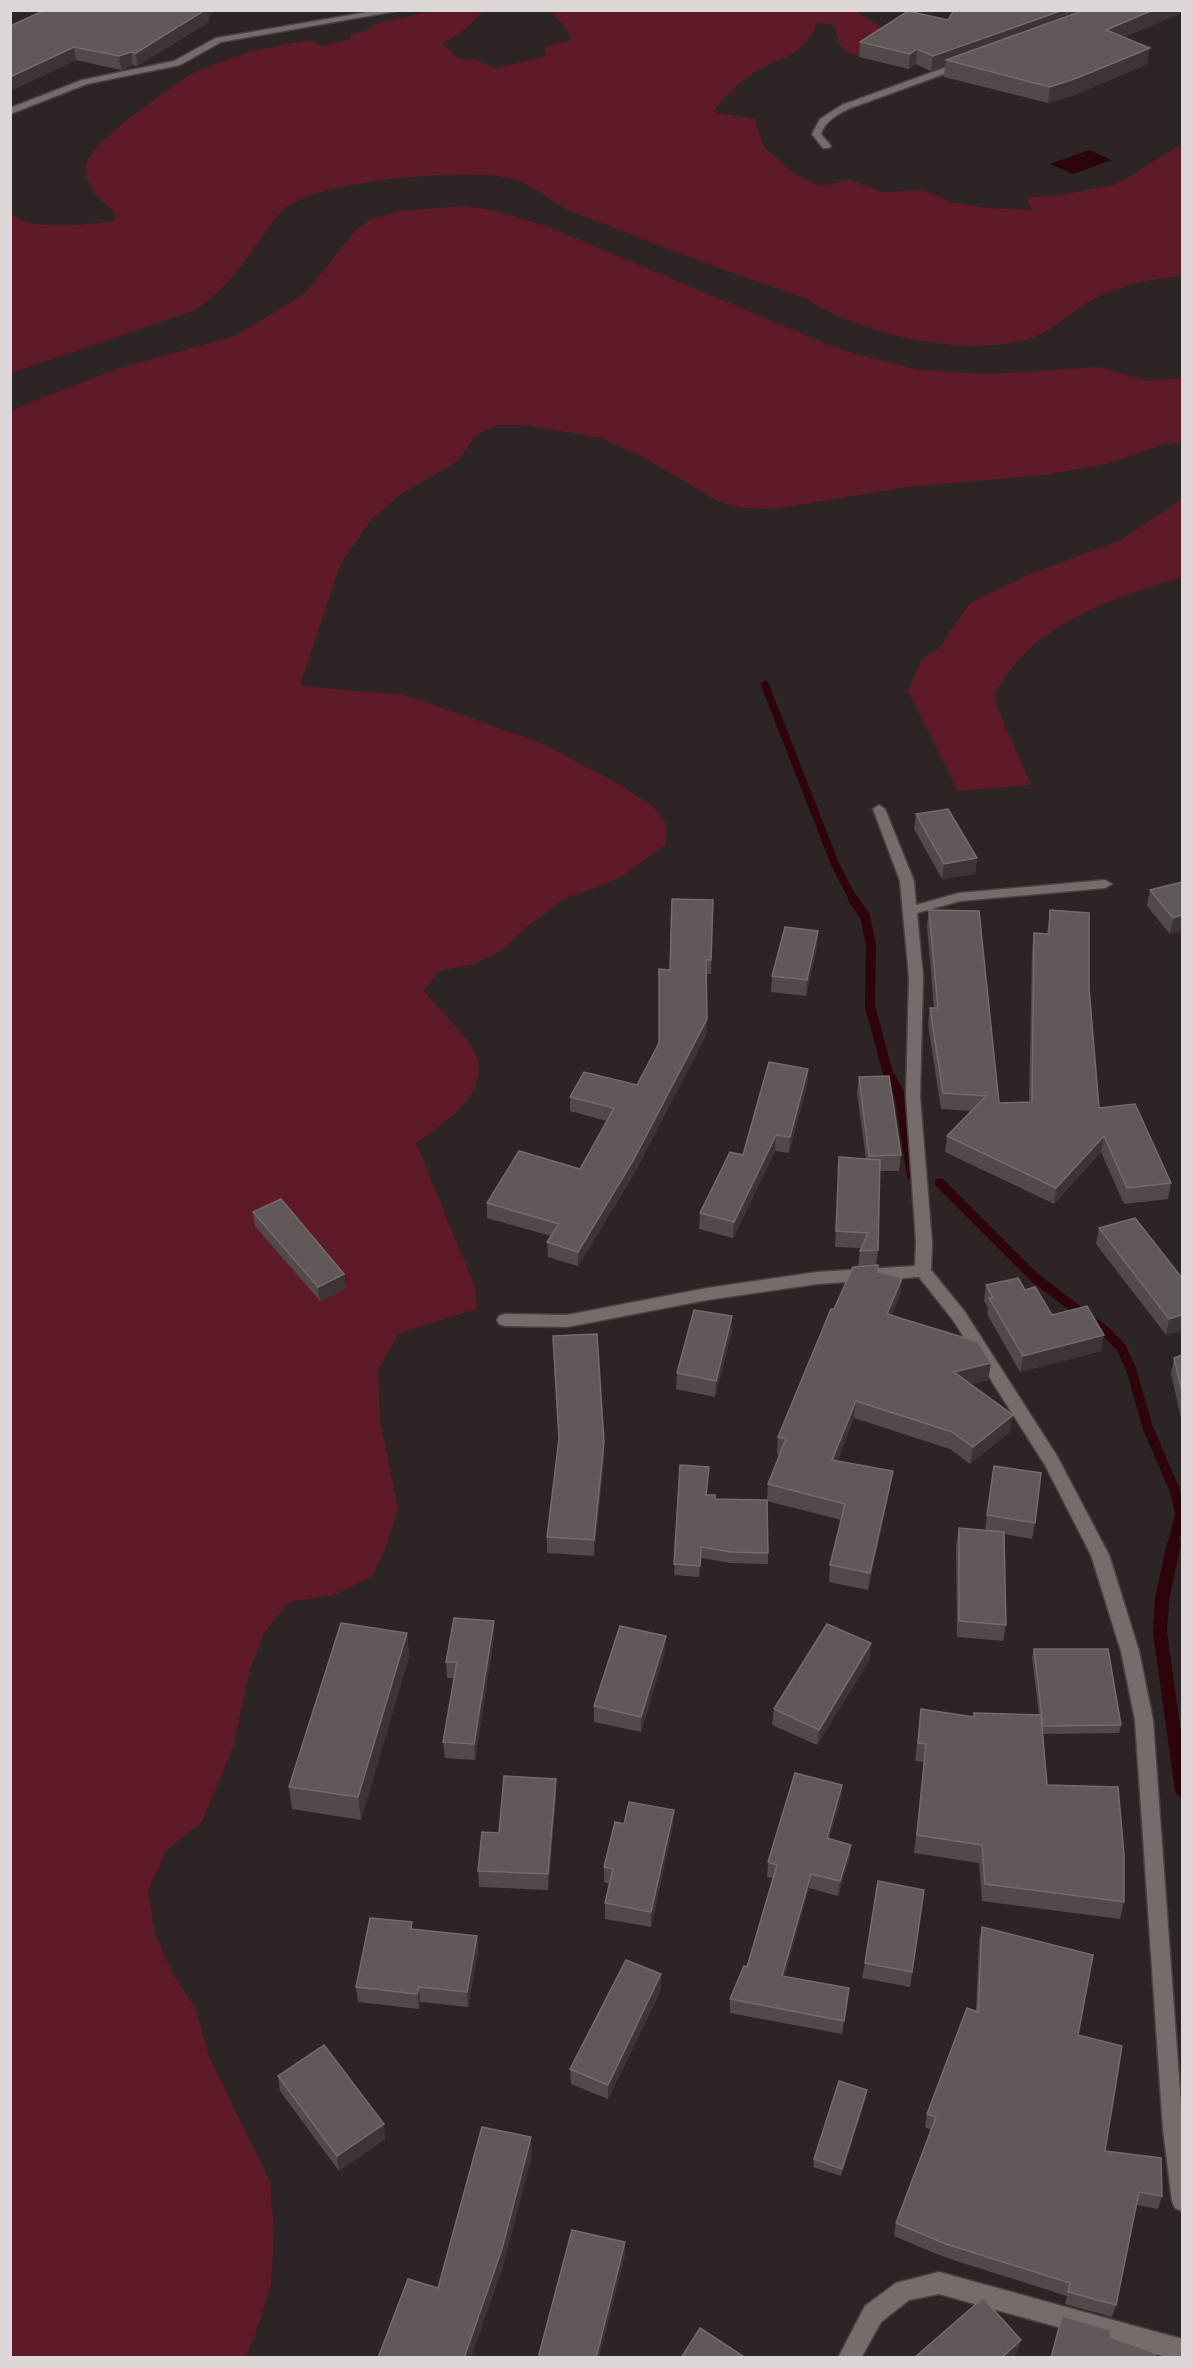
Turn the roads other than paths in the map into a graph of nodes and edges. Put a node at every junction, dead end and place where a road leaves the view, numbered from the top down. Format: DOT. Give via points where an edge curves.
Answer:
graph roads {
  1 [pos="398,10"];
  2 [pos="969,62"];
  3 [pos="10,111"];
  4 [pos="825,146"];
  5 [pos="879,809"];
  6 [pos="1105,884"];
  7 [pos="909,911"];
  8 [pos="923,1271"];
  9 [pos="505,1320"];
  10 [pos="1182,2201"];
  11 [pos="1182,2350"];
  12 [pos="849,2358"];
  1 -- 3 [label="street" via="219,40 166,67 85,82"];
  2 -- 4 [label="street" via="845,107 817,128 816,134"];
  5 -- 7 [label="street" via="907,881"];
  6 -- 7 [label="street" via="959,897"];
  7 -- 8 [label="street" via="915,977 913,1097"];
  8 -- 9 [label="street" via="806,1279 567,1321"];
  8 -- 10 [label="street" via="959,1316 1051,1461 1100,1555 1130,1651 1144,1720 1173,2129"];
  11 -- 12 [label="street" via="939,2283 903,2290 873,2314"];
}
